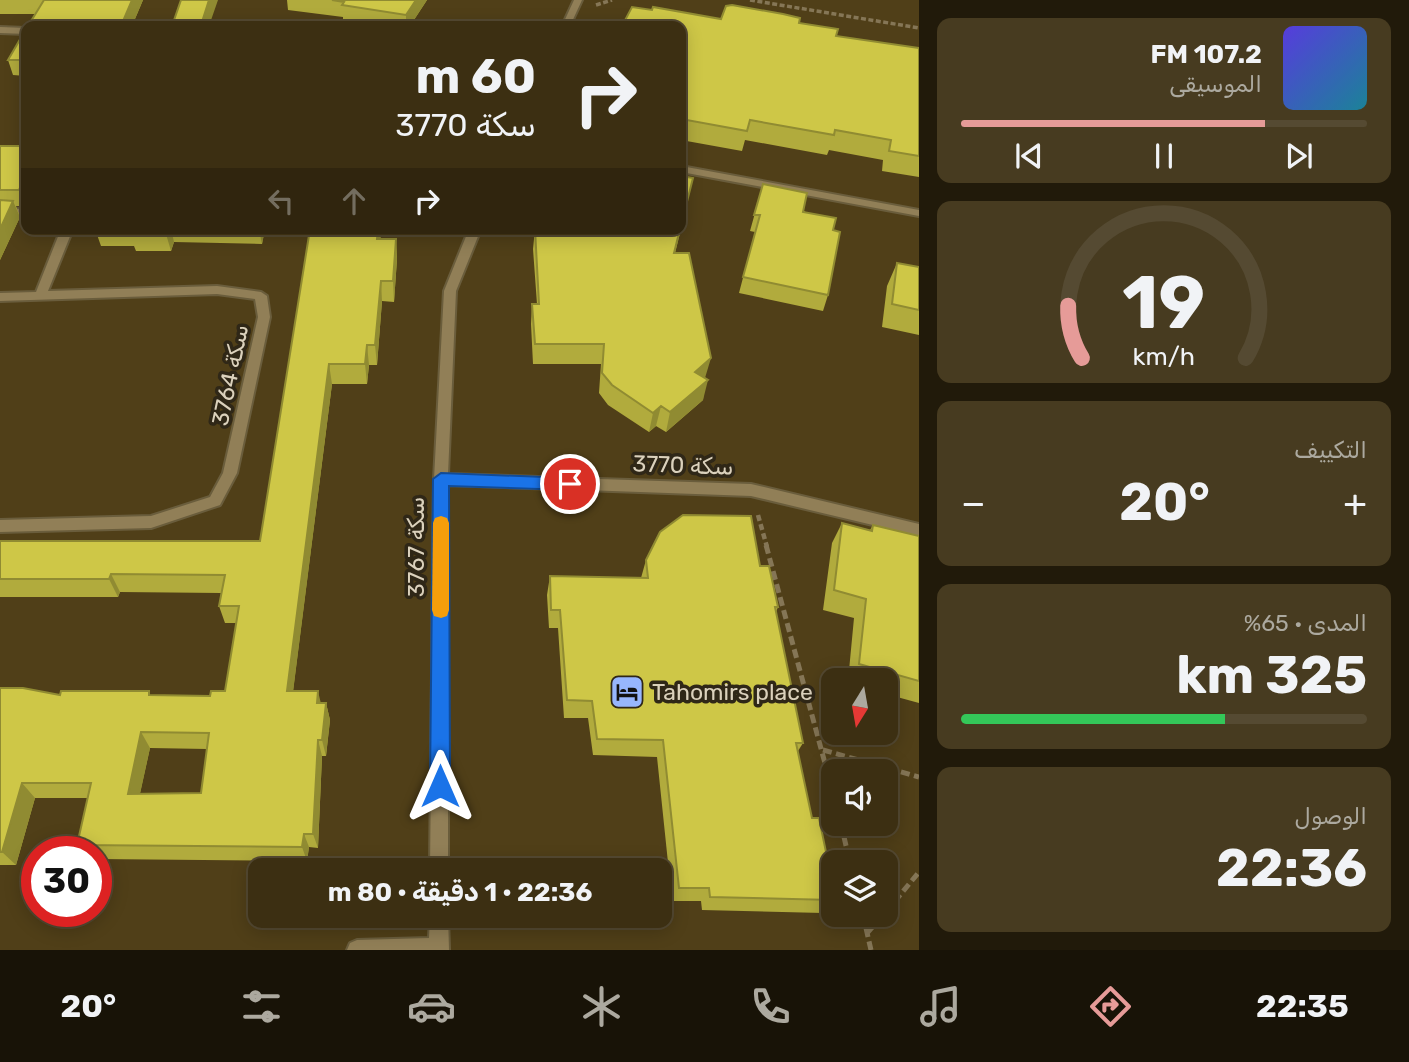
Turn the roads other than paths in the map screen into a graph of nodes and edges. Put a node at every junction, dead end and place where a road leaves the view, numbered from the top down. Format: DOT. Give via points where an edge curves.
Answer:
graph roads {
  1 [pos="565,0"];
  2 [pos="579,1"];
  3 [pos="569,21"];
  4 [pos="0,30"];
  5 [pos="21,31"];
  6 [pos="686,170"];
  7 [pos="0,211"];
  8 [pos="21,212"];
  9 [pos="919,214"];
  10 [pos="65,235"];
  11 [pos="473,235"];
  12 [pos="40,296"];
  13 [pos="0,298"];
  14 [pos="441,479"];
  15 [pos="0,526"];
  16 [pos="919,530"];
  17 [pos="439,858"];
  18 [pos="439,928"];
  19 [pos="439,948"];
  20 [pos="357,950"];
  1 -- 2 [label="street"];
  2 -- 3 [label="street"];
  4 -- 5 [label="street"];
  6 -- 9 [label="street"];
  7 -- 8 [label="street"];
  10 -- 12 [label="street"];
  11 -- 14 [label="street, سكة 3767" via="450,291"];
  12 -- 13 [label="street, سكة 3764"];
  12 -- 15 [label="street, سكة 3764" via="216,290 261,296 264,317 230,473 215,501 151,522"];
  14 -- 16 [label="street, سكة 3770" via="751,490"];
  14 -- 17 [label="street, سكة 3767"];
  18 -- 19 [label="street"];
  19 -- 20 [label="street"];
}
